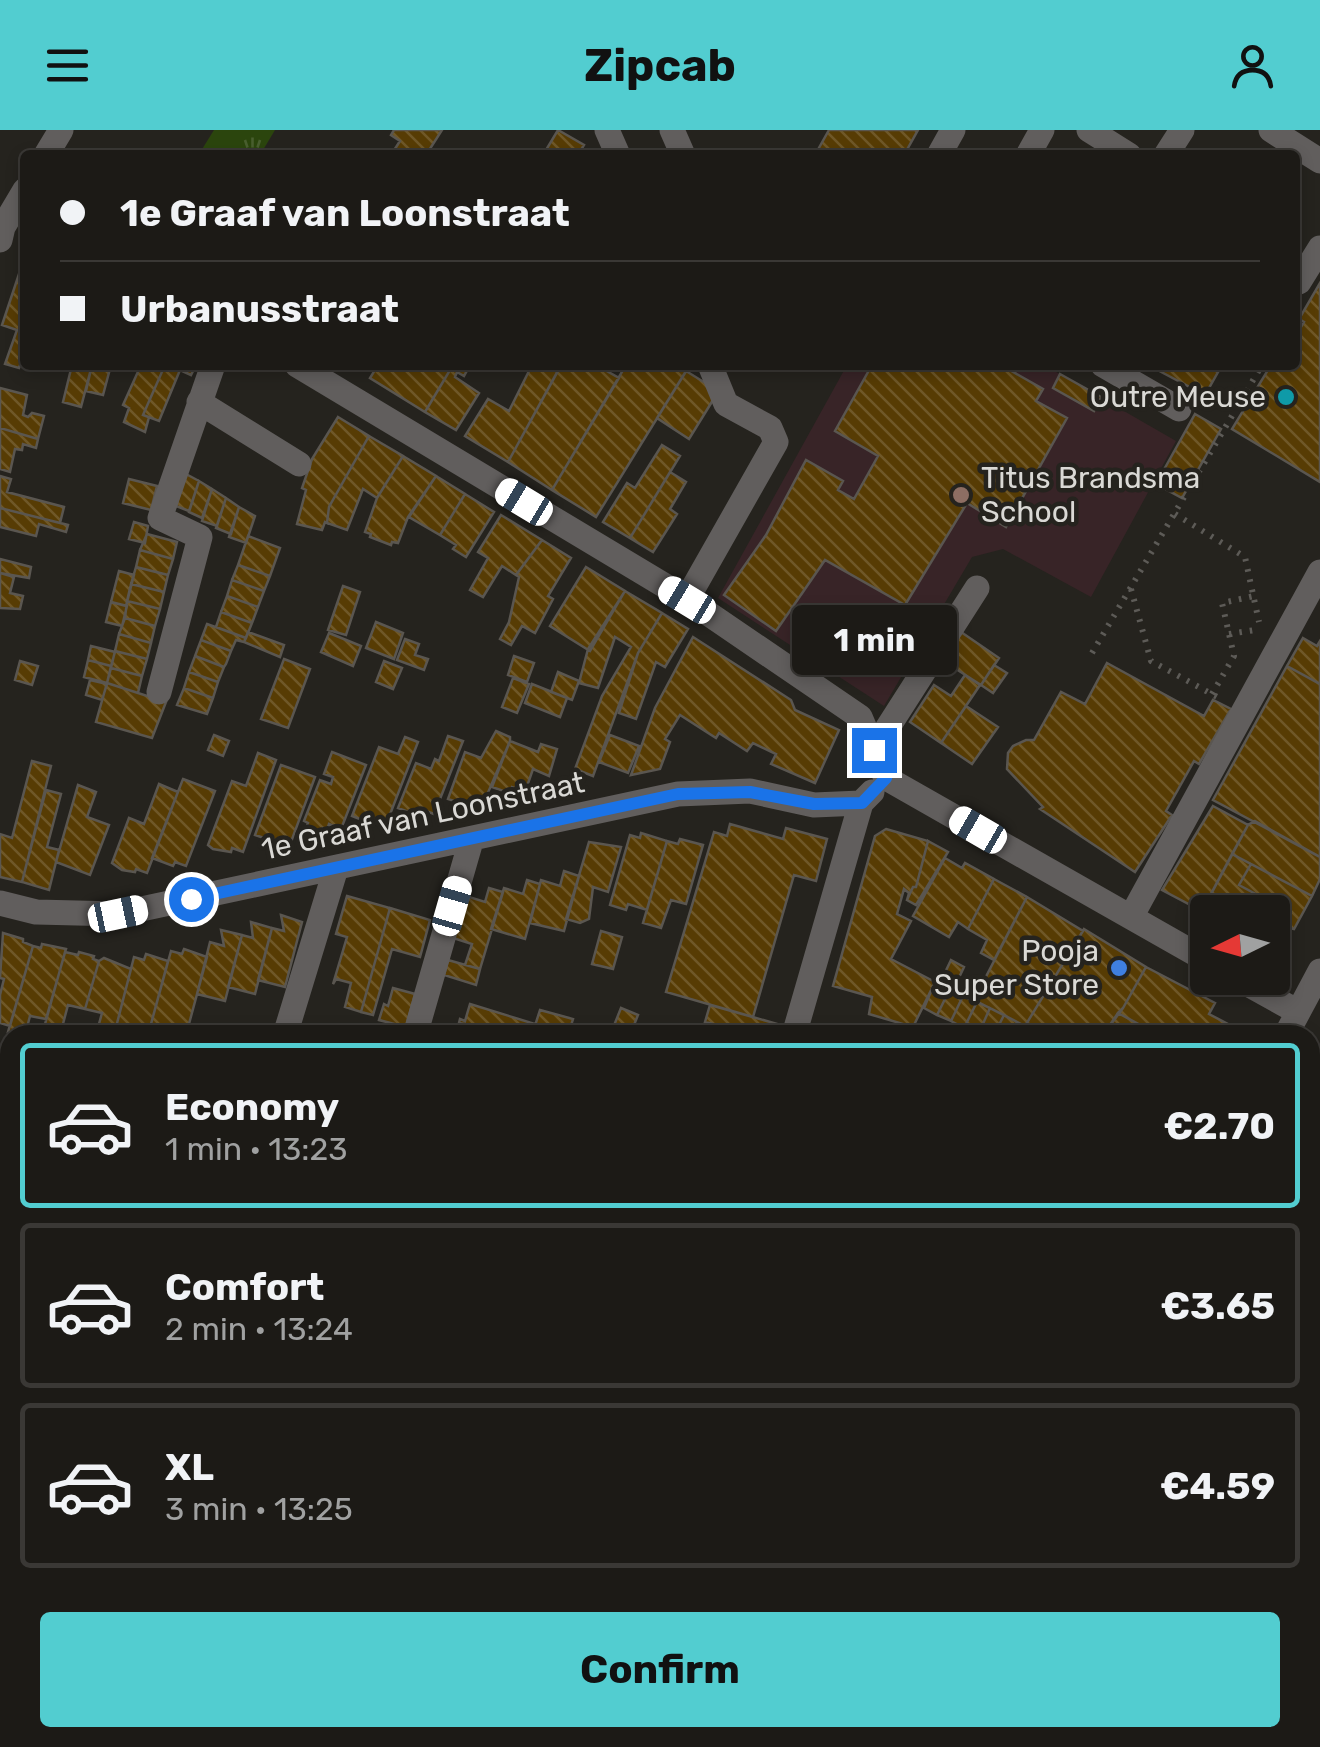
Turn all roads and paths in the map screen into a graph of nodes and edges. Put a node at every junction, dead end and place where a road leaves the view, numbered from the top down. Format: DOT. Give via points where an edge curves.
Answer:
graph roads {
  1 [pos="1089,130"];
  2 [pos="1271,130"];
  3 [pos="1121,150"];
  4 [pos="1320,161"];
  5 [pos="20,202"];
  6 [pos="7,232"];
  7 [pos="1320,248"];
  8 [pos="1300,280"];
  9 [pos="210,370"];
  10 [pos="305,370"];
  11 [pos="712,370"];
  12 [pos="1112,370"];
  13 [pos="1259,370"];
  14 [pos="199,402"];
  15 [pos="1179,409"];
  16 [pos="299,464"];
  17 [pos="1175,514"];
  18 [pos="1320,572"];
  19 [pos="977,588"];
  20 [pos="1131,588"];
  21 [pos="1254,596"];
  22 [pos="687,600"];
  23 [pos="1229,634"];
  24 [pos="1092,653"];
  25 [pos="159,692"];
  26 [pos="1212,694"];
  27 [pos="1230,704"];
  28 [pos="874,750"];
  29 [pos="886,778"];
  30 [pos="862,803"];
  31 [pos="471,840"];
  32 [pos="336,868"];
  33 [pos="0,902"];
  34 [pos="1131,917"];
  35 [pos="1190,950"];
  36 [pos="1320,971"];
  37 [pos="1257,995"];
  38 [pos="1292,1024"];
  39 [pos="288,1025"];
  40 [pos="418,1025"];
  41 [pos="797,1025"];
  1 -- 3 [label="street"];
  2 -- 4 [label="street"];
  5 -- 6 [label="street"];
  7 -- 8 [label="street"];
  9 -- 14 [label="street"];
  10 -- 22 [label="street"];
  11 -- 22 [label="street" via="726,404 775,418 776,442"];
  12 -- 15 [label="street"];
  13 -- 17 [label="path"];
  14 -- 16 [label="street"];
  14 -- 25 [label="street" via="160,518 200,536"];
  17 -- 20 [label="path"];
  17 -- 21 [label="path" via="1245,556"];
  18 -- 34 [label="street"];
  19 -- 28 [label="street"];
  20 -- 24 [label="path"];
  20 -- 26 [label="path" via="1151,661"];
  21 -- 23 [label="path" via="1222,603"];
  21 -- 23 [label="path" via="1260,629"];
  22 -- 28 [label="street" via="860,716"];
  23 -- 26 [label="path" via="1234,656"];
  26 -- 27 [label="path"];
  28 -- 29 [label="street"];
  29 -- 30 [label="street"];
  29 -- 34 [label="street"];
  30 -- 31 [label="street, 1e Graaf van Loonstraat" via="814,804 750,792 678,794"];
  30 -- 41 [label="street"];
  31 -- 32 [label="street, 1e Graaf van Loonstraat"];
  31 -- 40 [label="street"];
  32 -- 33 [label="street, 1e Graaf van Loonstraat" via="118,914 36,912"];
  32 -- 39 [label="street"];
  34 -- 35 [label="street"];
  36 -- 38 [label="street"];
  37 -- 38 [label="street"];
}
